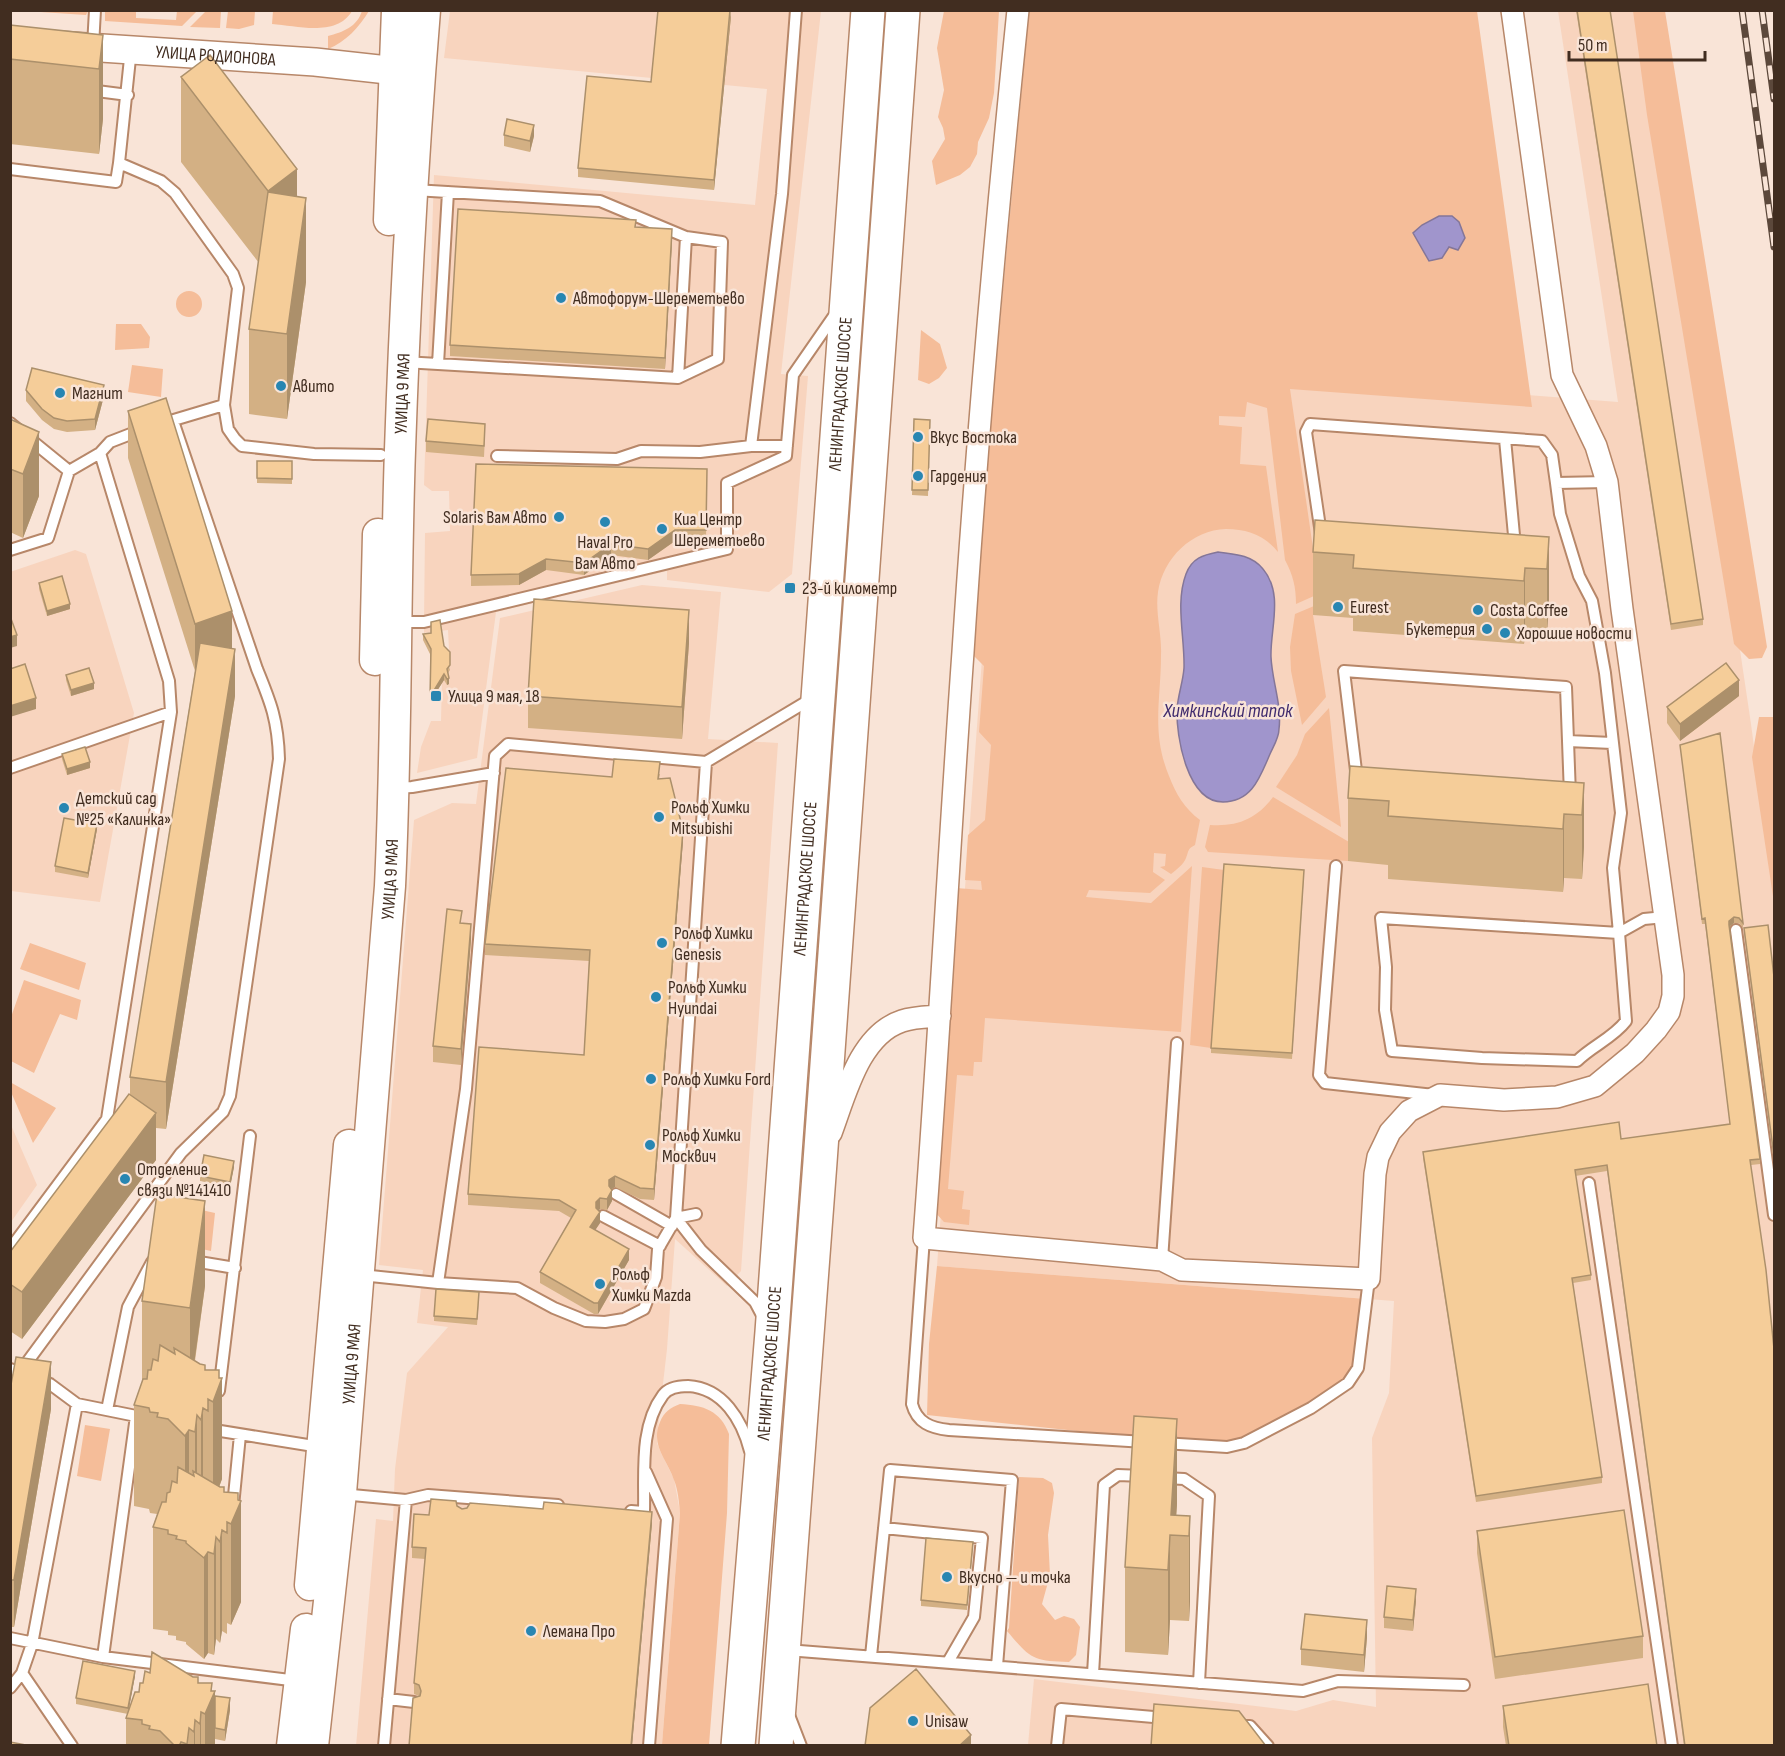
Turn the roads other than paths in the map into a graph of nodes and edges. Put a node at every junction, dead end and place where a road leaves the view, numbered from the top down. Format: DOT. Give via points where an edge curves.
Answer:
graph roads {
  1 [pos="95,10"];
  2 [pos="397,10"];
  3 [pos="424,10"];
  4 [pos="796,10"];
  5 [pos="868,10"];
  6 [pos="903,10"];
  7 [pos="1018,10"];
  8 [pos="1499,10"];
  9 [pos="1512,10"];
  10 [pos="10,42"];
  11 [pos="93,46"];
  12 [pos="131,49"];
  13 [pos="407,72"];
  14 [pos="81,89"];
  15 [pos="128,95"];
  16 [pos="119,163"];
  17 [pos="10,169"];
  18 [pos="411,190"];
  19 [pos="448,192"];
  20 [pos="686,237"];
  21 [pos="848,294"];
  22 [pos="404,362"];
  23 [pos="438,364"];
  24 [pos="678,378"];
  25 [pos="224,405"];
  26 [pos="173,421"];
  27 [pos="10,423"];
  28 [pos="1505,439"];
  29 [pos="751,446"];
  30 [pos="787,446"];
  31 [pos="1596,446"];
  32 [pos="99,453"];
  33 [pos="381,455"];
  34 [pos="497,456"];
  35 [pos="69,471"];
  36 [pos="1607,482"];
  37 [pos="1556,483"];
  38 [pos="1322,544"];
  39 [pos="10,550"];
  40 [pos="1516,555"];
  41 [pos="397,622"];
  42 [pos="819,694"];
  43 [pos="171,712"];
  44 [pos="1568,741"];
  45 [pos="1612,743"];
  46 [pos="706,762"];
  47 [pos="10,768"];
  48 [pos="494,773"];
  49 [pos="395,788"];
  50 [pos="1359,795"];
  51 [pos="1571,808"];
  52 [pos="1336,866"];
  53 [pos="1665,916"];
  54 [pos="1736,930"];
  55 [pos="1619,933"];
  56 [pos="940,1016"];
  57 [pos="1177,1043"];
  58 [pos="1440,1095"];
  59 [pos="250,1136"];
  60 [pos="820,1162"];
  61 [pos="1589,1183"];
  62 [pos="616,1194"];
  63 [pos="696,1214"];
  64 [pos="1774,1215"];
  65 [pos="603,1216"];
  66 [pos="674,1222"];
  67 [pos="924,1238"];
  68 [pos="660,1246"];
  69 [pos="10,1249"];
  70 [pos="156,1255"];
  71 [pos="179,1258"];
  72 [pos="1162,1260"];
  73 [pos="236,1268"];
  74 [pos="359,1275"];
  75 [pos="1369,1279"];
  76 [pos="438,1283"];
  77 [pos="772,1332"];
  78 [pos="15,1370"];
  79 [pos="219,1398"];
  80 [pos="77,1404"];
  81 [pos="107,1410"];
  82 [pos="136,1416"];
  83 [pos="159,1420"];
  84 [pos="194,1426"];
  85 [pos="240,1435"];
  86 [pos="324,1448"];
  87 [pos="645,1471"];
  88 [pos="341,1494"];
  89 [pos="760,1494"];
  90 [pos="406,1500"];
  91 [pos="567,1506"];
  92 [pos="623,1510"];
  93 [pos="232,1515"];
  94 [pos="884,1528"];
  95 [pos="10,1638"];
  96 [pos="32,1644"];
  97 [pos="784,1650"];
  98 [pos="871,1656"];
  99 [pos="103,1657"];
  100 [pos="948,1662"];
  101 [pos="997,1666"];
  102 [pos="22,1673"];
  103 [pos="1093,1674"];
  104 [pos="300,1682"];
  105 [pos="1198,1683"];
  106 [pos="1464,1685"];
  107 [pos="10,1688"];
  108 [pos="780,1694"];
  109 [pos="388,1699"];
  110 [pos="414,1702"];
  111 [pos="1179,1720"];
  112 [pos="1238,1725"];
  113 [pos="72,1746"];
  114 [pos="291,1746"];
  115 [pos="313,1746"];
  116 [pos="384,1746"];
  117 [pos="649,1746"];
  118 [pos="738,1746"];
  119 [pos="776,1746"];
  120 [pos="801,1746"];
  121 [pos="1058,1746"];
  122 [pos="1268,1746"];
  123 [pos="1672,1746"];
  1 -- 11 [label="lane"];
  2 -- 13 [label="main road, УЛИЦА 9 МАЯ"];
  3 -- 13 [label="main road, УЛИЦА 9 МАЯ"];
  4 -- 29 [label="lane" via="782,194"];
  5 -- 21 [label="highway, ЛЕНИНГРАДСКОЕ ШОССЕ"];
  6 -- 60 [label="highway, ЛЕНИНГРАДСКОЕ ШОССЕ"];
  7 -- 56 [label="street" via="990,295 962,653"];
  8 -- 31 [label="street" via="1549,378 1554,393"];
  9 -- 31 [label="street" via="1563,375"];
  10 -- 11 [label="street, УЛИЦА РОДИОНОВА"];
  11 -- 12 [label="street, УЛИЦА РОДИОНОВА"];
  12 -- 13 [label="street, УЛИЦА РОДИОНОВА"];
  12 -- 15 [label="lane"];
  13 -- 18 [label="main road, УЛИЦА 9 МАЯ"];
  13 -- 33 [label="main road, УЛИЦА 9 МАЯ"];
  14 -- 15 [label="lane"];
  15 -- 16 [label="lane"];
  16 -- 17 [label="lane" via="116,182"];
  16 -- 25 [label="lane" via="161,181 175,193 233,274 238,288"];
  18 -- 19 [label="lane"];
  18 -- 22 [label="main road, УЛИЦА 9 МАЯ"];
  19 -- 20 [label="lane" via="600,201"];
  19 -- 23 [label="lane"];
  20 -- 24 [label="lane"];
  20 -- 24 [label="lane" via="722,242 718,359"];
  21 -- 30 [label="lane" via="793,375"];
  21 -- 42 [label="highway, ЛЕНИНГРАДСКОЕ ШОССЕ"];
  22 -- 23 [label="lane"];
  22 -- 41 [label="main road, УЛИЦА 9 МАЯ"];
  23 -- 24 [label="lane"];
  25 -- 26 [label="lane"];
  25 -- 33 [label="lane" via="228,429 242,446 314,454"];
  26 -- 32 [label="lane" via="110,442"];
  26 -- 78 [label="lane" via="273,708 278,735 279,759 230,1096 223,1112 181,1153"];
  27 -- 35 [label="lane"];
  28 -- 37 [label="lane" via="1542,441 1552,455"];
  28 -- 38 [label="lane" via="1310,423 1306,432"];
  28 -- 40 [label="lane"];
  29 -- 30 [label="lane"];
  29 -- 34 [label="lane" via="700,453 641,451 617,459"];
  30 -- 41 [label="lane" via="786,456 727,483 727,549 424,622"];
  31 -- 36 [label="street"];
  32 -- 35 [label="lane"];
  32 -- 43 [label="lane" via="169,681"];
  33 -- 86 [label="main road, УЛИЦА 9 МАЯ" via="370,886"];
  35 -- 39 [label="lane" via="48,538"];
  36 -- 37 [label="lane"];
  36 -- 53 [label="street"];
  37 -- 45 [label="lane" via="1560,514 1592,601"];
  41 -- 49 [label="main road, УЛИЦА 9 МАЯ"];
  42 -- 46 [label="lane"];
  42 -- 77 [label="highway, ЛЕНИНГРАДСКОЕ ШОССЕ"];
  43 -- 47 [label="lane"];
  43 -- 69 [label="lane" via="107,1119"];
  44 -- 45 [label="lane"];
  44 -- 50 [label="lane" via="1566,687 1344,671"];
  44 -- 51 [label="lane"];
  45 -- 55 [label="lane" via="1621,813 1613,868"];
  46 -- 48 [label="lane" via="508,744 495,756"];
  46 -- 66 [label="lane"];
  48 -- 49 [label="lane"];
  48 -- 76 [label="lane" via="466,1089"];
  49 -- 74 [label="main road, УЛИЦА 9 МАЯ"];
  52 -- 58 [label="lane" via="1319,1075 1325,1083"];
  53 -- 55 [label="lane" via="1644,920"];
  53 -- 58 [label="street" via="1674,975 1669,1012 1635,1053 1595,1086 1557,1097 1504,1100"];
  54 -- 64 [label="lane"];
  55 -- 55 [label="lane" via="1626,1021 1577,1061 1392,1051 1385,1010 1381,918"];
  56 -- 60 [label="street" via="902,1021 873,1042 856,1068"];
  56 -- 67 [label="street"];
  57 -- 72 [label="lane"];
  58 -- 75 [label="street" via="1409,1111 1383,1144 1375,1174"];
  59 -- 73 [label="lane"];
  60 -- 97 [label="highway, ЛЕНИНГРАДСКОЕ ШОССЕ"];
  61 -- 123 [label="lane"];
  62 -- 66 [label="lane"];
  63 -- 66 [label="lane"];
  65 -- 68 [label="lane"];
  66 -- 68 [label="lane"];
  66 -- 77 [label="lane" via="755,1302"];
  67 -- 72 [label="street"];
  67 -- 75 [label="lane" via="912,1404 915,1415 936,1429 1227,1447 1244,1443 1311,1408 1348,1383 1358,1368"];
  68 -- 76 [label="lane" via="656,1277 644,1309 633,1316 605,1322 586,1321 517,1288"];
  70 -- 81 [label="lane" via="128,1307"];
  71 -- 73 [label="lane"];
  72 -- 75 [label="street" via="1182,1270"];
  73 -- 79 [label="lane"];
  74 -- 76 [label="lane"];
  74 -- 88 [label="main road, УЛИЦА 9 МАЯ"];
  77 -- 89 [label="highway, ЛЕНИНГРАДСКОЕ ШОССЕ"];
  78 -- 80 [label="lane" via="50,1384"];
  80 -- 81 [label="lane"];
  80 -- 96 [label="lane"];
  81 -- 82 [label="lane"];
  82 -- 83 [label="lane"];
  82 -- 99 [label="lane"];
  84 -- 85 [label="lane" via="217,1425"];
  85 -- 86 [label="lane"];
  85 -- 93 [label="lane"];
  86 -- 104 [label="main road, УЛИЦА 9 МАЯ"];
  87 -- 89 [label="lane" via="648,1427 664,1394 679,1386 697,1387 725,1401 736,1418 747,1438"];
  87 -- 92 [label="lane" via="644,1512"];
  87 -- 117 [label="lane" via="667,1519"];
  88 -- 90 [label="lane"];
  88 -- 115 [label="main road, УЛИЦА 9 МАЯ"];
  89 -- 118 [label="highway, ЛЕНИНГРАДСКОЕ ШОССЕ"];
  90 -- 91 [label="lane" via="428,1496 463,1503"];
  90 -- 109 [label="lane"];
  94 -- 98 [label="lane"];
  94 -- 100 [label="lane" via="982,1539 974,1617"];
  94 -- 101 [label="lane" via="890,1470 1012,1480"];
  95 -- 96 [label="lane"];
  96 -- 99 [label="lane"];
  96 -- 102 [label="lane"];
  97 -- 98 [label="lane"];
  97 -- 108 [label="highway, ЛЕНИНГРАДСКОЕ ШОССЕ"];
  98 -- 100 [label="lane"];
  99 -- 104 [label="lane"];
  100 -- 101 [label="lane"];
  101 -- 103 [label="lane"];
  102 -- 107 [label="lane"];
  102 -- 113 [label="lane"];
  103 -- 105 [label="lane"];
  103 -- 105 [label="lane" via="1104,1485 1118,1475 1184,1479 1209,1496"];
  104 -- 114 [label="main road, УЛИЦА 9 МАЯ"];
  105 -- 106 [label="lane" via="1303,1691 1338,1681"];
  108 -- 119 [label="highway, ЛЕНИНГРАДСКОЕ ШОССЕ"];
  108 -- 120 [label="lane"];
  109 -- 110 [label="lane"];
  109 -- 116 [label="lane"];
  111 -- 121 [label="lane" via="1061,1709"];
  112 -- 122 [label="lane" via="1250,1726"];
}
